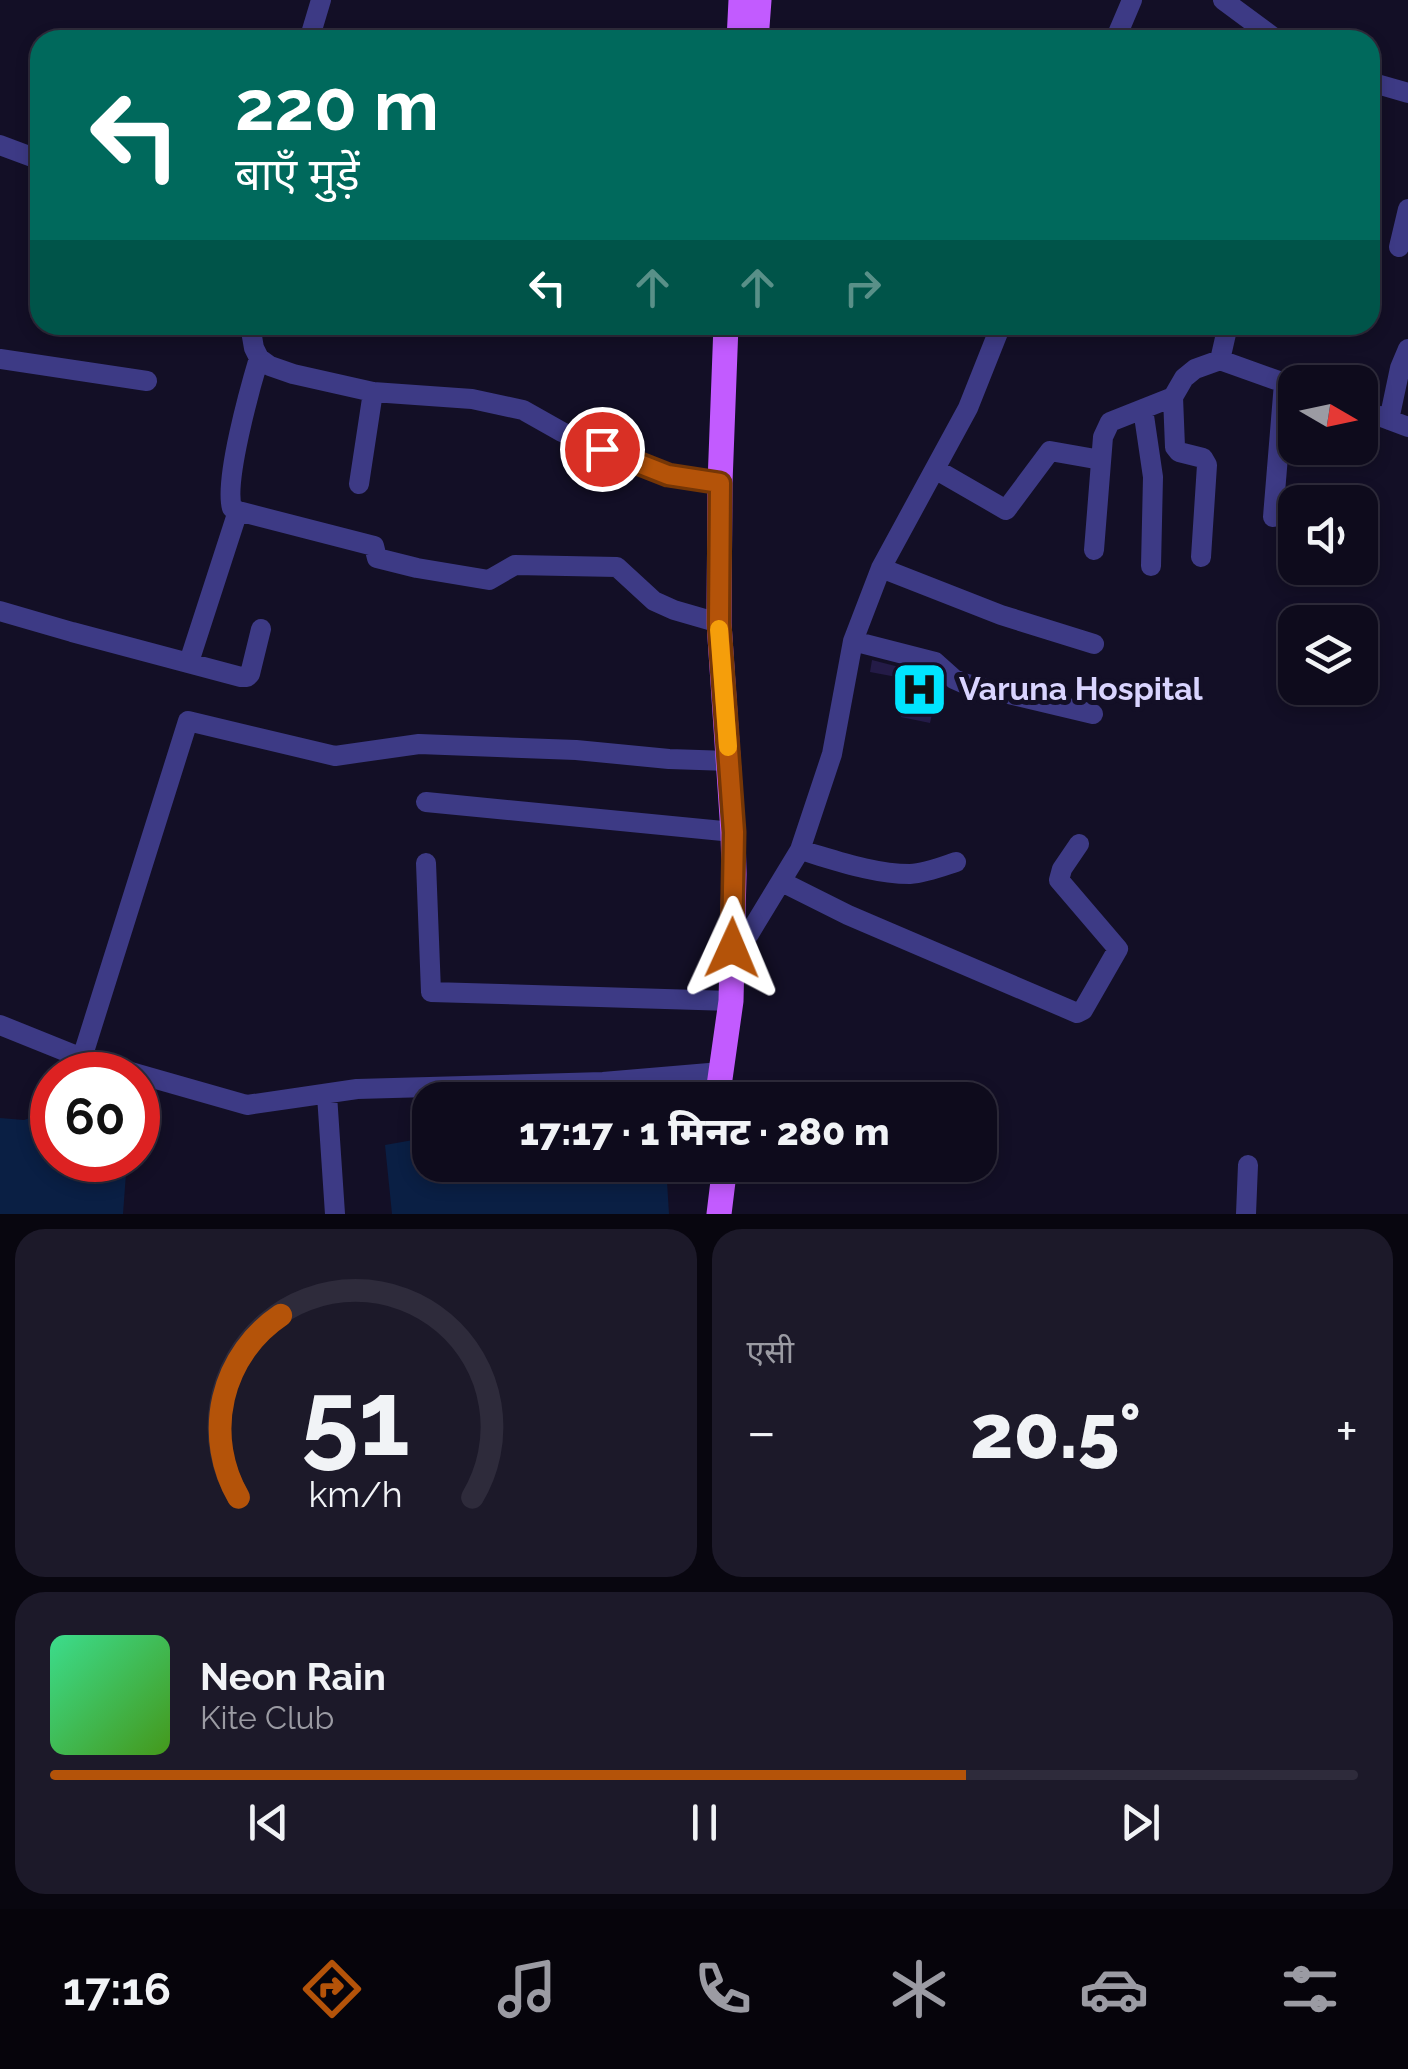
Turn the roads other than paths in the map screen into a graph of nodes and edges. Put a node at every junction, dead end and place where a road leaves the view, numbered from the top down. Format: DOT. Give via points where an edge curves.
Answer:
graph roads {
  1 [pos="321,0"];
  2 [pos="741,0"];
  3 [pos="759,0"];
  4 [pos="1132,0"];
  5 [pos="1223,0"];
  6 [pos="312,30"];
  7 [pos="740,30"];
  8 [pos="757,30"];
  9 [pos="1120,30"];
  10 [pos="1264,30"];
  11 [pos="1380,85"];
  12 [pos="1408,94"];
  13 [pos="0,146"];
  14 [pos="30,156"];
  15 [pos="1408,209"];
  16 [pos="1399,246"];
  17 [pos="252,335"];
  18 [pos="726,335"];
  19 [pos="742,335"];
  20 [pos="997,335"];
  21 [pos="1226,335"];
  22 [pos="1408,349"];
  23 [pos="260,358"];
  24 [pos="0,359"];
  25 [pos="1220,360"];
  26 [pos="1278,381"];
  27 [pos="147,382"];
  28 [pos="373,392"];
  29 [pos="1172,397"];
  30 [pos="1143,409"];
  31 [pos="1399,424"];
  32 [pos="1101,460"];
  33 [pos="1280,465"];
  34 [pos="935,469"];
  35 [pos="720,483"];
  36 [pos="360,484"];
  37 [pos="238,511"];
  38 [pos="1273,517"];
  39 [pos="1094,550"];
  40 [pos="1202,557"];
  41 [pos="1151,566"];
  42 [pos="881,568"];
  43 [pos="0,610"];
  44 [pos="719,623"];
  45 [pos="260,629"];
  46 [pos="854,641"];
  47 [pos="1094,644"];
  48 [pos="189,662"];
  49 [pos="1093,714"];
  50 [pos="729,760"];
  51 [pos="426,802"];
  52 [pos="734,832"];
  53 [pos="1079,844"];
  54 [pos="800,850"];
  55 [pos="426,862"];
  56 [pos="956,862"];
  57 [pos="782,882"];
  58 [pos="741,941"];
  59 [pos="731,1000"];
  60 [pos="2,1032"];
  61 [pos="66,1052"];
  62 [pos="84,1052"];
  63 [pos="721,1072"];
  64 [pos="160,1080"];
  65 [pos="720,1082"];
  66 [pos="736,1082"];
  67 [pos="326,1095"];
  68 [pos="1248,1165"];
  69 [pos="706,1182"];
  70 [pos="723,1182"];
  71 [pos="336,1214"];
  72 [pos="702,1214"];
  73 [pos="719,1214"];
  74 [pos="1246,1214"];
  1 -- 6 [label="street"];
  2 -- 7 [label="main road"];
  3 -- 8 [label="main road"];
  4 -- 9 [label="street"];
  5 -- 10 [label="street"];
  11 -- 12 [label="street"];
  13 -- 14 [label="street"];
  15 -- 16 [label="street"];
  17 -- 23 [label="street"];
  18 -- 35 [label="main road"];
  19 -- 58 [label="main road" via="735,566 745,788"];
  20 -- 34 [label="street"];
  21 -- 25 [label="street"];
  22 -- 31 [label="street" via="1400,368"];
  23 -- 28 [label="street" via="293,374"];
  23 -- 37 [label="street" via="229,489"];
  24 -- 27 [label="street"];
  25 -- 26 [label="street"];
  25 -- 29 [label="street" via="1195,369"];
  28 -- 35 [label="street" via="523,410 668,475"];
  28 -- 36 [label="street"];
  29 -- 30 [label="street"];
  29 -- 40 [label="street" via="1175,447 1207,465"];
  30 -- 32 [label="street" via="1106,426"];
  30 -- 41 [label="street" via="1152,477"];
  32 -- 34 [label="street" via="1050,451 1006,510"];
  32 -- 39 [label="street"];
  33 -- 38 [label="street"];
  34 -- 42 [label="street"];
  35 -- 44 [label="main road"];
  37 -- 44 [label="street" via="374,546 377,558 489,580 515,566 616,567 654,601"];
  37 -- 48 [label="street"];
  42 -- 46 [label="street"];
  42 -- 47 [label="street"];
  43 -- 48 [label="street"];
  44 -- 50 [label="main road"];
  45 -- 48 [label="street" via="248,677"];
  46 -- 49 [label="street" via="935,662 963,683"];
  46 -- 54 [label="street" via="832,754"];
  50 -- 52 [label="main road"];
  50 -- 62 [label="street" via="419,744 336,756 188,721"];
  51 -- 52 [label="street"];
  52 -- 58 [label="main road"];
  53 -- 57 [label="street" via="1059,880 1118,949 1077,1013"];
  54 -- 56 [label="street" via="908,874"];
  54 -- 57 [label="street"];
  55 -- 59 [label="street" via="430,992"];
  57 -- 58 [label="street"];
  58 -- 59 [label="main road"];
  58 -- 66 [label="main road" via="745,1003"];
  59 -- 63 [label="main road"];
  60 -- 61 [label="street"];
  63 -- 65 [label="main road"];
  63 -- 67 [label="street"];
  64 -- 67 [label="street" via="246,1104"];
  67 -- 71 [label="street"];
  68 -- 74 [label="street"];
  69 -- 72 [label="main road"];
  70 -- 73 [label="main road"];
}
